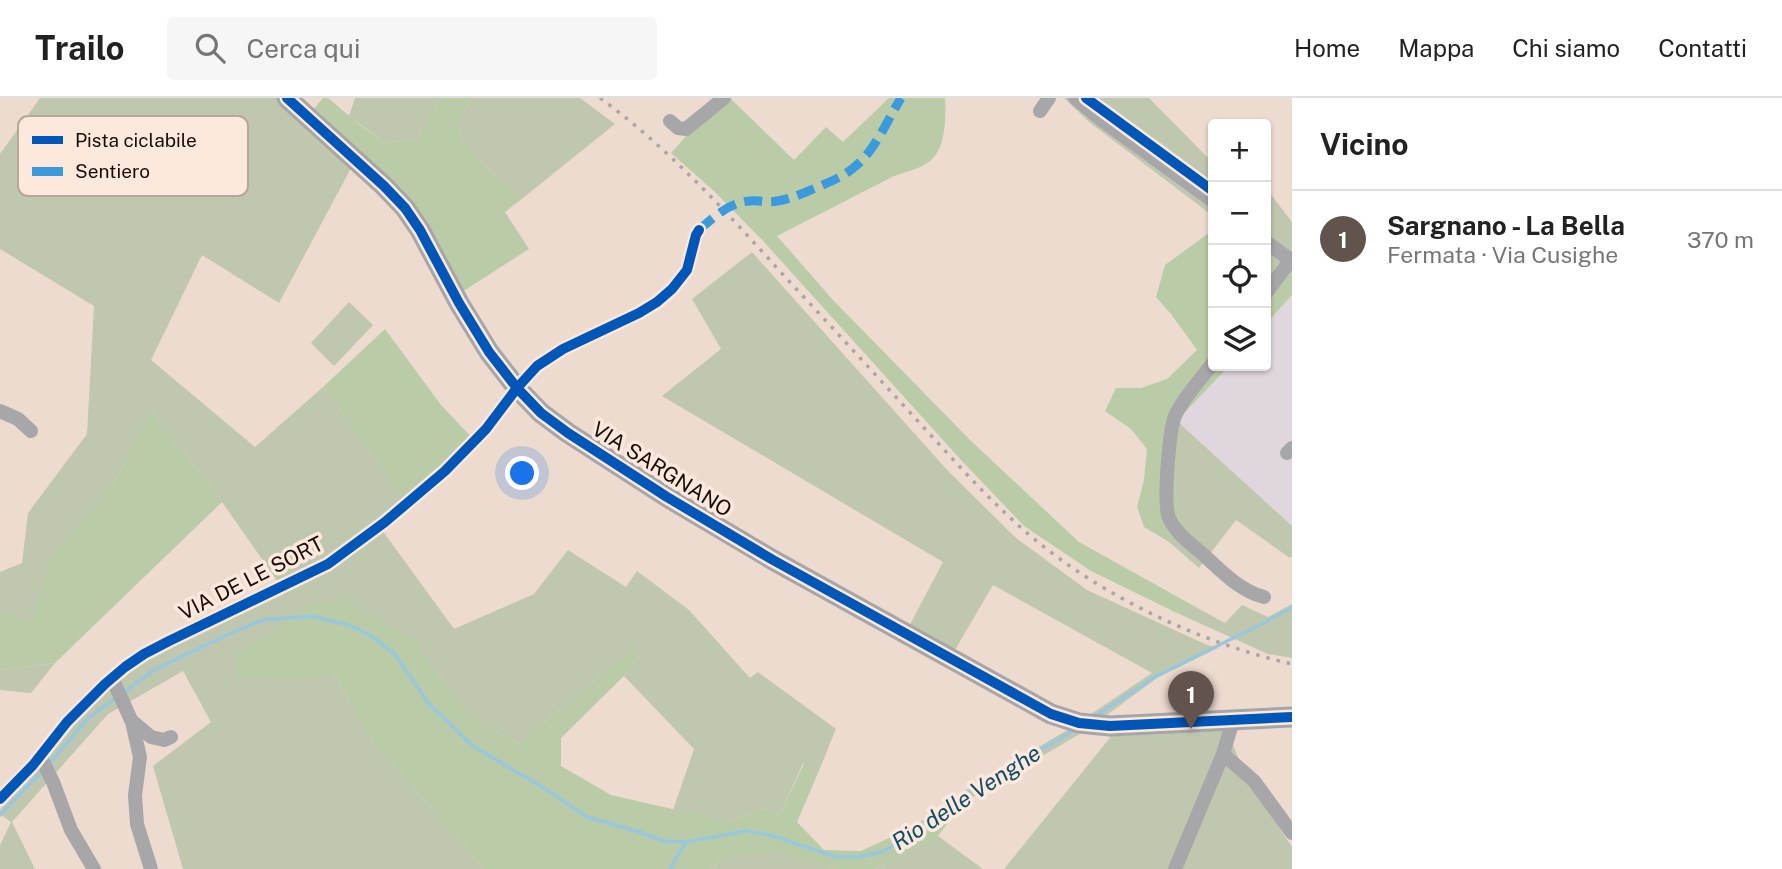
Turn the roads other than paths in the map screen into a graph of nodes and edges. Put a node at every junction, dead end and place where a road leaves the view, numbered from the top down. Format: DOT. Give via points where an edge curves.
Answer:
graph roads {
  1 [pos="287,98"];
  2 [pos="724,98"];
  3 [pos="1049,98"];
  4 [pos="1075,98"];
  5 [pos="1040,111"];
  6 [pos="670,121"];
  7 [pos="1208,197"];
  8 [pos="699,230"];
  9 [pos="1270,245"];
  10 [pos="1291,260"];
  11 [pos="1271,286"];
  12 [pos="1208,370"];
  13 [pos="517,388"];
  14 [pos="0,411"];
  15 [pos="31,431"];
  16 [pos="1264,597"];
  17 [pos="114,684"];
  18 [pos="1292,716"];
  19 [pos="1231,719"];
  20 [pos="131,721"];
  21 [pos="171,737"];
  22 [pos="1223,754"];
  23 [pos="41,759"];
  24 [pos="0,799"];
  25 [pos="1292,833"];
  26 [pos="94,869"];
  27 [pos="151,869"];
  28 [pos="1175,869"];
  1 -- 13 [label="street, VIA SARGNANO" via="405,208 489,352"];
  2 -- 6 [label="street" via="686,129"];
  3 -- 5 [label="street"];
  4 -- 7 [label="street"];
  8 -- 13 [label="street, VIA DE LE SORT" via="687,270 657,302 550,356"];
  9 -- 10 [label="street"];
  10 -- 11 [label="street"];
  12 -- 16 [label="street" via="1176,416 1167,511 1178,531 1220,570 1244,589"];
  13 -- 17 [label="street, VIA DE LE SORT" via="445,471 328,564 144,654 125,667"];
  13 -- 19 [label="street, VIA SARGNANO" via="568,433 678,504 1051,714 1086,723 1129,726"];
  14 -- 15 [label="street"];
  17 -- 20 [label="street"];
  17 -- 23 [label="street, VIA DE LE SORT" via="67,722"];
  18 -- 19 [label="street, VIA SARGNANO"];
  19 -- 22 [label="street"];
  20 -- 21 [label="street" via="151,737"];
  20 -- 27 [label="street" via="140,757 137,824"];
  22 -- 25 [label="street" via="1254,781"];
  22 -- 28 [label="street"];
  23 -- 24 [label="street, VIA DE LE SORT"];
  23 -- 26 [label="street" via="71,830"];
}
